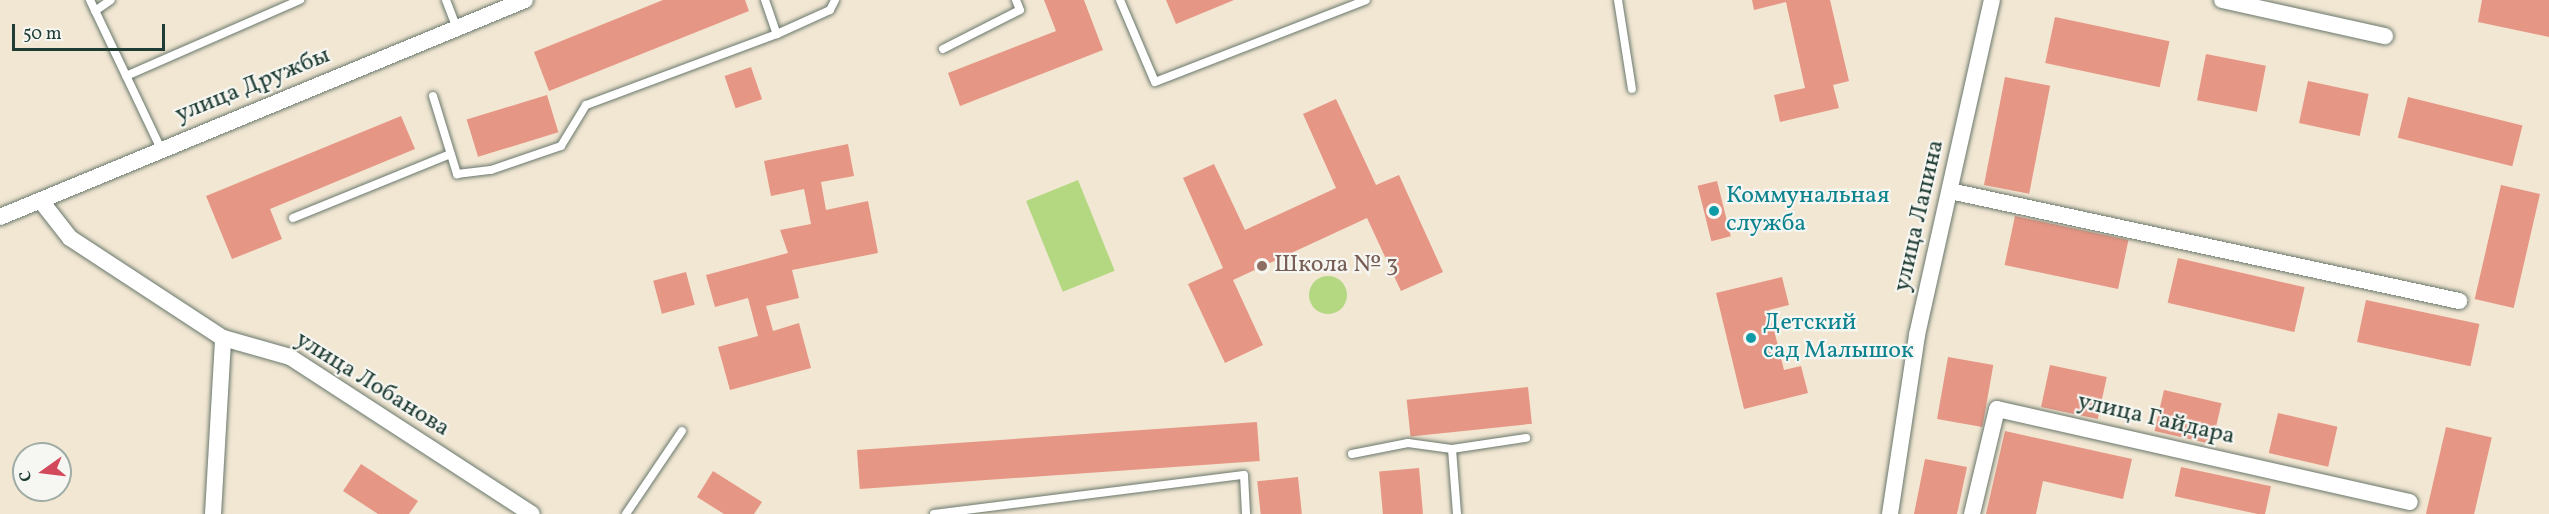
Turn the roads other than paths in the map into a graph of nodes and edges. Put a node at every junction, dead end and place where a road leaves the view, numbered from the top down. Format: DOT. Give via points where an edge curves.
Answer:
graph roads {
  1 [pos="90,0"];
  2 [pos="111,0"];
  3 [pos="300,0"];
  4 [pos="446,0"];
  5 [pos="524,0"];
  6 [pos="765,0"];
  7 [pos="835,0"];
  8 [pos="1016,0"];
  9 [pos="1120,0"];
  10 [pos="1366,0"];
  11 [pos="1618,0"];
  12 [pos="1992,0"];
  13 [pos="2222,0"];
  14 [pos="95,11"];
  15 [pos="458,29"];
  16 [pos="777,34"];
  17 [pos="2385,36"];
  18 [pos="943,49"];
  19 [pos="126,76"];
  20 [pos="1632,89"];
  21 [pos="433,96"];
  22 [pos="161,149"];
  23 [pos="451,154"];
  24 [pos="1950,191"];
  25 [pos="41,201"];
  26 [pos="0,217"];
  27 [pos="293,218"];
  28 [pos="2459,301"];
  29 [pos="223,338"];
  30 [pos="682,431"];
  31 [pos="1526,438"];
  32 [pos="1452,448"];
  33 [pos="1352,454"];
  34 [pos="2410,502"];
  35 [pos="213,514"];
  36 [pos="532,514"];
  37 [pos="626,514"];
  38 [pos="934,514"];
  39 [pos="1246,514"];
  40 [pos="1457,514"];
  41 [pos="1890,514"];
  42 [pos="1972,514"];
  1 -- 14 [label="lane"];
  2 -- 14 [label="lane"];
  3 -- 19 [label="lane"];
  4 -- 15 [label="lane"];
  5 -- 15 [label="street, улица Дружбы"];
  6 -- 16 [label="lane"];
  7 -- 16 [label="lane" via="830,10"];
  8 -- 18 [label="lane" via="1020,10"];
  9 -- 10 [label="lane" via="1155,82"];
  11 -- 20 [label="lane"];
  12 -- 24 [label="street, улица Лапина"];
  13 -- 17 [label="street"];
  14 -- 19 [label="lane"];
  15 -- 22 [label="street, улица Дружбы"];
  16 -- 23 [label="lane" via="586,105 561,146 491,170 458,174"];
  19 -- 22 [label="lane"];
  21 -- 23 [label="lane"];
  22 -- 25 [label="street, улица Дружбы"];
  23 -- 27 [label="lane"];
  24 -- 28 [label="street"];
  24 -- 41 [label="street, улица Лапина" via="1917,335"];
  25 -- 26 [label="street, улица Дружбы"];
  25 -- 29 [label="street, улица Лобанова" via="70,238"];
  29 -- 35 [label="street"];
  29 -- 36 [label="street, улица Лобанова" via="291,357"];
  30 -- 37 [label="lane"];
  31 -- 32 [label="lane"];
  32 -- 33 [label="lane" via="1408,443"];
  32 -- 40 [label="lane"];
  34 -- 42 [label="street, улица Гайдара" via="1996,409"];
  38 -- 39 [label="lane" via="1244,475"];
}
